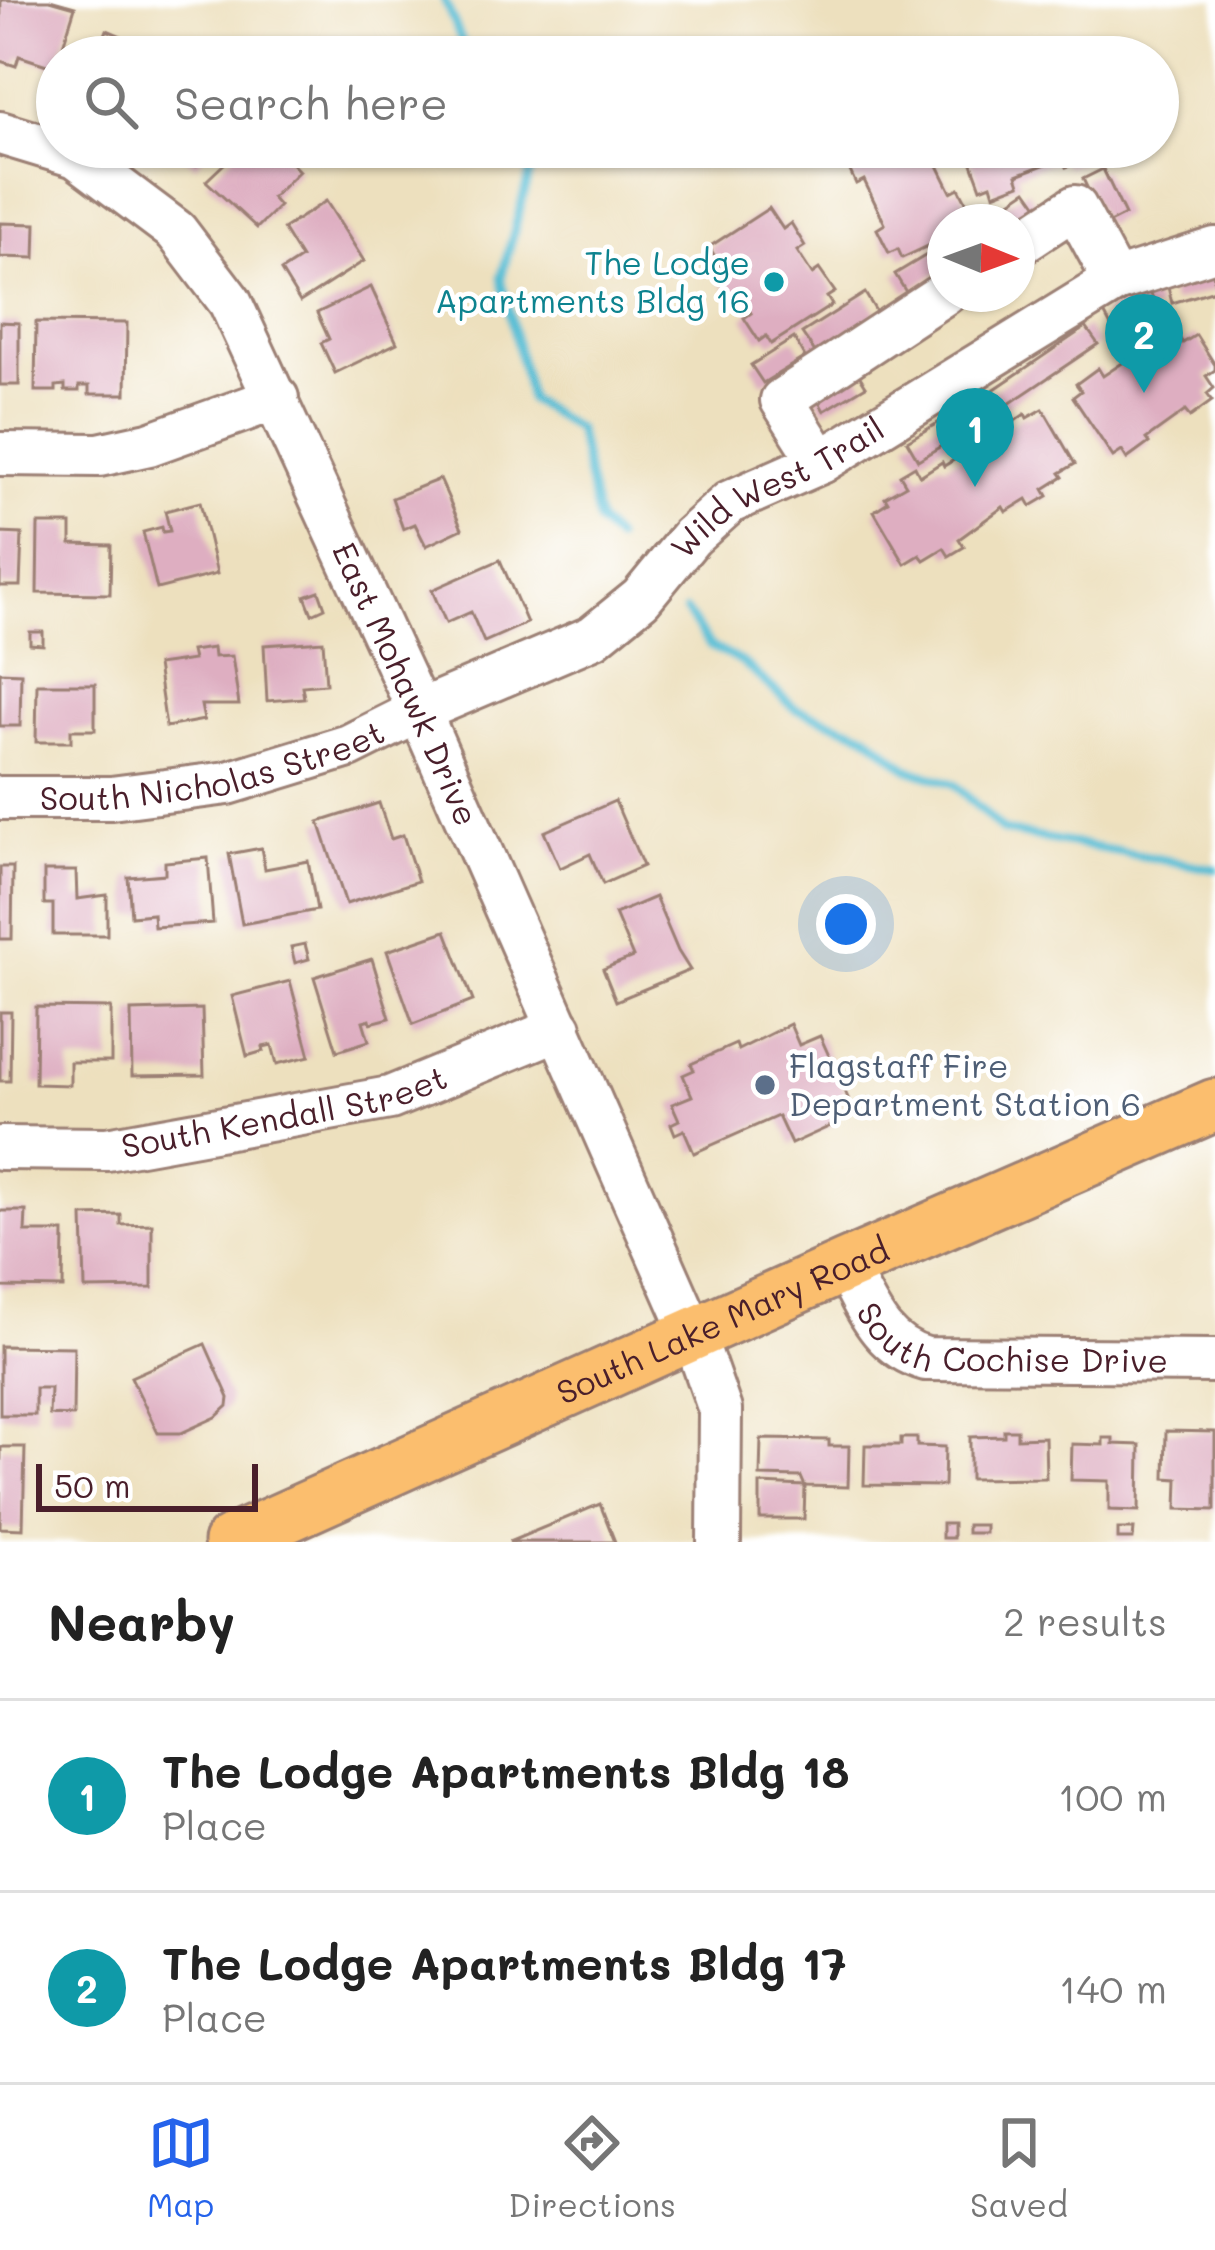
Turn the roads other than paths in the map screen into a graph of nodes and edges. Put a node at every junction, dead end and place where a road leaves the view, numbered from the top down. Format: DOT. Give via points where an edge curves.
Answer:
graph roads {
  1 [pos="0,133"];
  2 [pos="36,144"];
  3 [pos="92,168"];
  4 [pos="1035,234"];
  5 [pos="1215,249"];
  6 [pos="1115,281"];
  7 [pos="927,304"];
  8 [pos="278,398"];
  9 [pos="0,454"];
  10 [pos="821,462"];
  11 [pos="419,710"];
  12 [pos="0,798"];
  13 [pos="560,1028"];
  14 [pos="1215,1106"];
  15 [pos="0,1148"];
  16 [pos="845,1266"];
  17 [pos="694,1336"];
  18 [pos="1215,1361"];
  19 [pos="230,1542"];
  20 [pos="719,1542"];
  1 -- 2 [label="street, East Mohawk Drive"];
  3 -- 8 [label="street, East Mohawk Drive" via="176,231 230,302"];
  4 -- 6 [label="street" via="1075,208"];
  5 -- 6 [label="street, Wild West Trail"];
  6 -- 10 [label="street, Wild West Trail"];
  7 -- 10 [label="street" via="782,400"];
  8 -- 9 [label="street" via="116,451"];
  8 -- 11 [label="street, East Mohawk Drive"];
  10 -- 11 [label="street, Wild West Trail" via="730,502 593,637"];
  11 -- 12 [label="street, South Nicholas Street" via="350,746 228,783 111,798"];
  11 -- 13 [label="street, East Mohawk Drive"];
  13 -- 15 [label="street, South Kendall Street" via="390,1098 107,1150"];
  13 -- 17 [label="street, East Mohawk Drive"];
  14 -- 16 [label="main road, South Lake Mary Road"];
  16 -- 17 [label="main road, South Lake Mary Road"];
  16 -- 18 [label="street, South Cochise Drive" via="883,1334 926,1359"];
  17 -- 19 [label="main road, South Lake Mary Road"];
  17 -- 20 [label="street, East Mohawk Drive" via="720,1410"];
}
